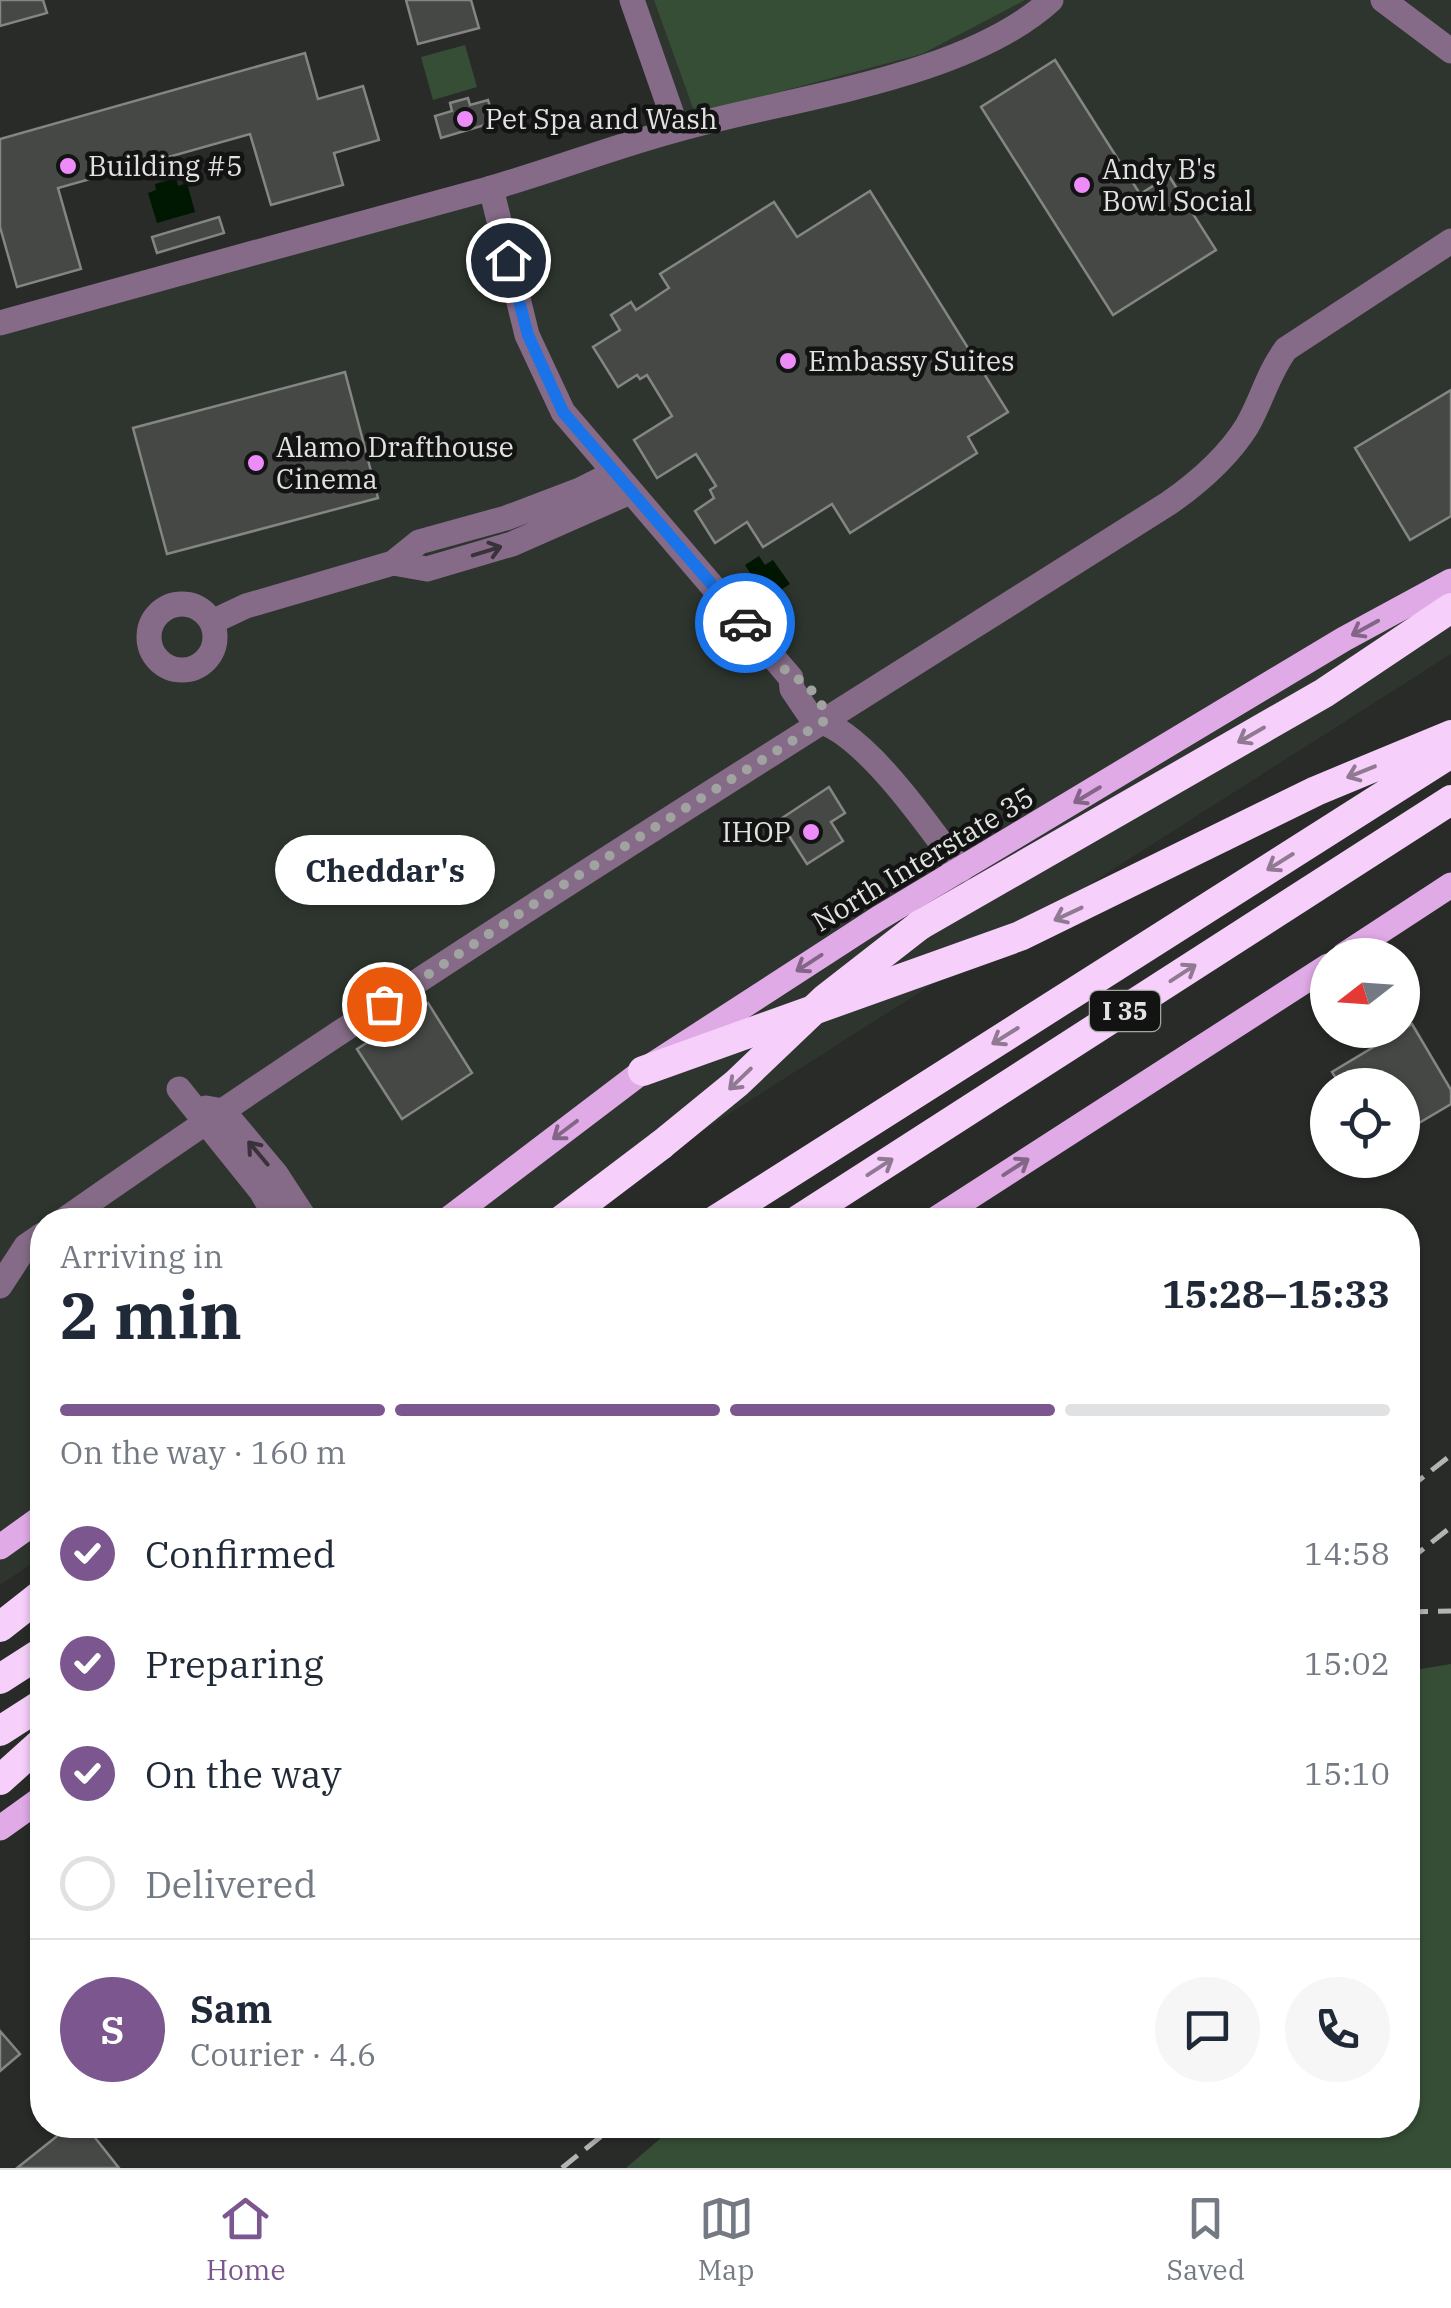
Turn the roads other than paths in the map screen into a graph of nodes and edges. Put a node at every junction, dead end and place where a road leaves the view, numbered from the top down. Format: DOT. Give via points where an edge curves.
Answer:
graph roads {
  1 [pos="632,0"];
  2 [pos="1051,0"];
  3 [pos="1382,0"];
  4 [pos="1451,51"];
  5 [pos="677,129"];
  6 [pos="491,188"];
  7 [pos="1451,241"];
  8 [pos="0,322"];
  9 [pos="622,483"];
  10 [pos="1451,581"];
  11 [pos="1451,608"];
  12 [pos="212,622"];
  13 [pos="824,721"];
  14 [pos="1451,735"];
  15 [pos="1451,753"];
  16 [pos="1451,800"];
  17 [pos="961,870"];
  18 [pos="1451,885"];
  19 [pos="1370,938"];
  20 [pos="1310,978"];
  21 [pos="643,1071"];
  22 [pos="200,1108"];
  23 [pos="79,1208"];
  24 [pos="271,1208"];
  25 [pos="298,1208"];
  26 [pos="463,1208"];
  27 [pos="578,1208"];
  28 [pos="735,1208"];
  29 [pos="817,1208"];
  30 [pos="953,1208"];
  31 [pos="30,1243"];
  32 [pos="0,1286"];
  33 [pos="30,1526"];
  34 [pos="0,1547"];
  35 [pos="30,1603"];
  36 [pos="0,1627"];
  37 [pos="30,1660"];
  38 [pos="0,1679"];
  39 [pos="30,1712"];
  40 [pos="0,1731"];
  41 [pos="30,1753"];
  42 [pos="0,1780"];
  43 [pos="30,1807"];
  44 [pos="0,1828"];
  1 -- 5 [label="street"];
  2 -- 5 [label="street" via="969,51"];
  3 -- 4 [label="street"];
  5 -- 6 [label="street"];
  6 -- 8 [label="street"];
  6 -- 9 [label="street" via="528,335 563,412"];
  7 -- 13 [label="street" via="1286,349 1246,426 1198,482"];
  9 -- 12 [label="street" via="512,544 427,569 393,564"];
  9 -- 13 [label="street" via="792,678 812,720"];
  10 -- 17 [label="main road, North Interstate 35, one-way"];
  11 -- 27 [label="highway, one-way, bridge" via="1324,693 920,925 825,998 737,1083"];
  12 -- 12 [label="street" via="207,658 164,674 142,629 162,610 181,604 200,609"];
  13 -- 17 [label="street" via="894,781"];
  13 -- 22 [label="street"];
  14 -- 21 [label="highway, one-way" via="1316,791 1020,936"];
  15 -- 28 [label="highway, I 35, one-way"];
  29 -- 16 [label="highway, I 35, one-way"];
  17 -- 21 [label="main road, North Interstate 35, one-way"];
  18 -- 19 [label="main road"];
  30 -- 20 [label="main road, one-way"];
  21 -- 26 [label="main road, North Interstate 35, one-way"];
  22 -- 23 [label="street"];
  22 -- 24 [label="street"];
  25 -- 22 [label="street, one-way" via="276,1174"];
  31 -- 32 [label="street"];
  33 -- 34 [label="main road"];
  35 -- 36 [label="highway"];
  37 -- 38 [label="highway"];
  39 -- 40 [label="highway"];
  41 -- 42 [label="highway"];
  43 -- 44 [label="main road"];
}
